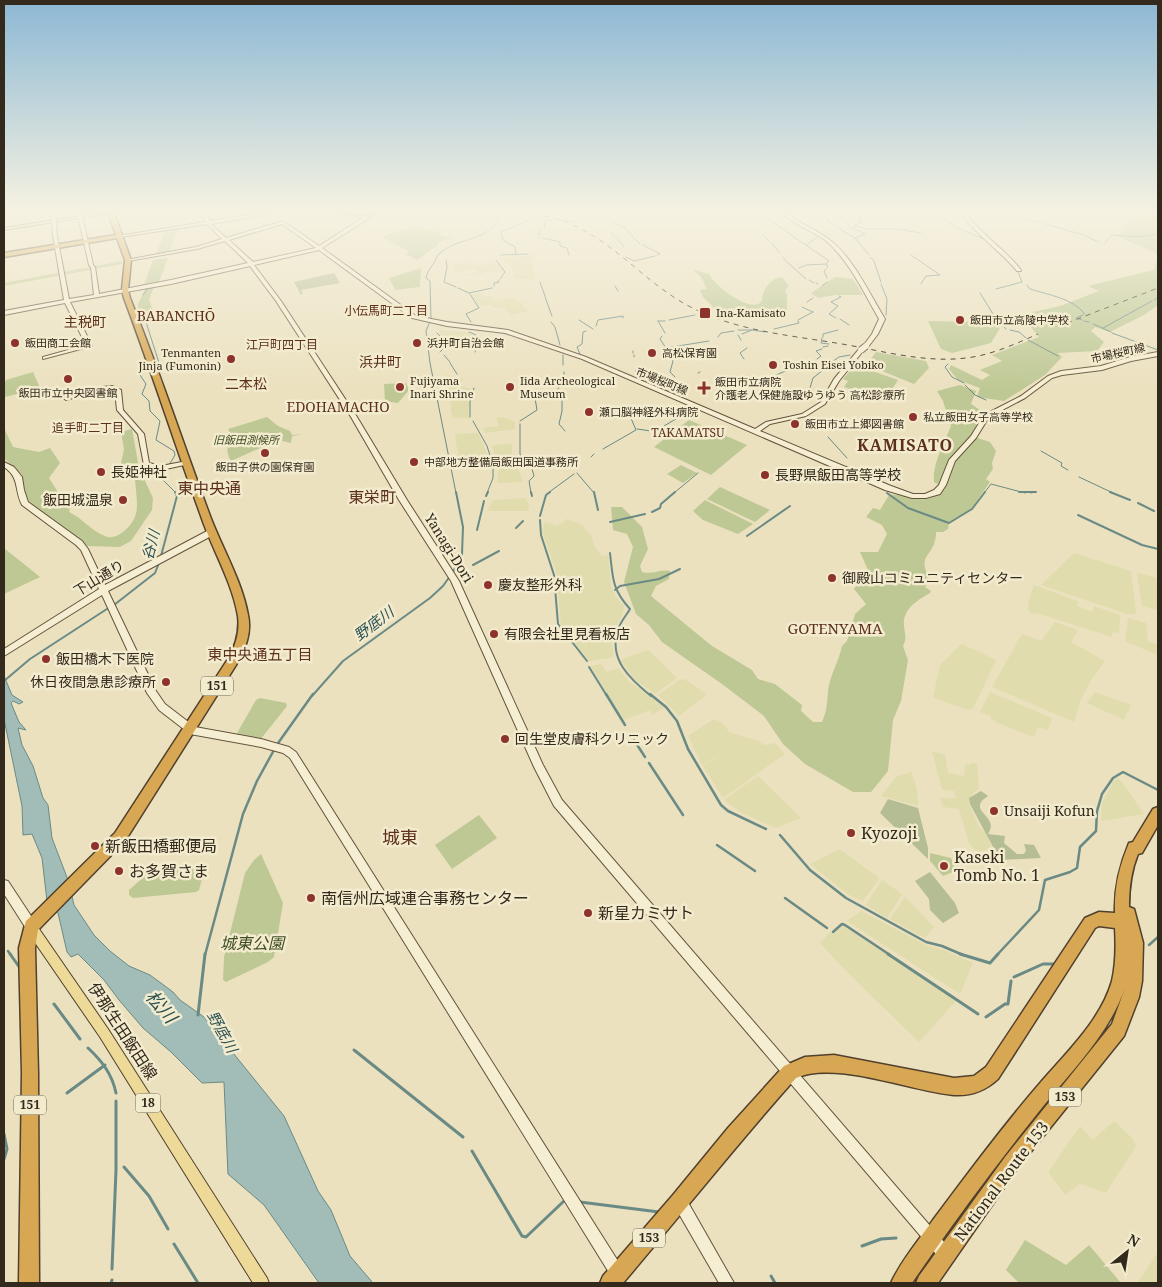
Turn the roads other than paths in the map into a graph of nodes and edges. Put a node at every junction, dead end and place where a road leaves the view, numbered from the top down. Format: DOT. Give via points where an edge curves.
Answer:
graph roads {
  1 [pos="59,271"];
  2 [pos="94,271"];
  3 [pos="127,271"];
  4 [pos="217,271"];
  5 [pos="256,271"];
  6 [pos="352,271"];
  7 [pos="853,271"];
  8 [pos="125,290"];
  9 [pos="97,295"];
  10 [pos="64,301"];
  11 [pos="4,313"];
  12 [pos="419,319"];
  13 [pos="439,323"];
  14 [pos="1158,354"];
  15 [pos="45,358"];
  16 [pos="66,398"];
  17 [pos="756,431"];
  18 [pos="187,463"];
  19 [pos="4,464"];
  20 [pos="168,467"];
  21 [pos="212,532"];
  22 [pos="104,591"];
  23 [pos="4,652"];
  24 [pos="189,729"];
  25 [pos="1158,813"];
  26 [pos="4,885"];
  27 [pos="37,921"];
  28 [pos="1126,921"];
  29 [pos="790,1072"];
  30 [pos="680,1202"];
  31 [pos="931,1238"];
  32 [pos="946,1255"];
  33 [pos="614,1279"];
  34 [pos="29,1283"];
  35 [pos="262,1283"];
  36 [pos="727,1283"];
  37 [pos="901,1283"];
  38 [pos="926,1283"];
  1 -- 10 [label="street"];
  2 -- 9 [label="street"];
  3 -- 8 [label="highway, 151"];
  4 -- 8 [label="street"];
  5 -- 29 [label="street, Yanagi-Dori" via="354,417 455,581 558,803"];
  6 -- 12 [label="street, 市場桜町線"];
  7 -- 17 [label="street" via="882,319 875,334 836,380 823,403 804,415 768,423"];
  8 -- 9 [label="street"];
  8 -- 18 [label="highway, 151"];
  9 -- 10 [label="street"];
  10 -- 11 [label="street"];
  10 -- 15 [label="street" via="87,347"];
  12 -- 13 [label="street, 市場桜町線"];
  13 -- 17 [label="street, 市場桜町線" via="506,331 548,345"];
  14 -- 17 [label="street, 市場桜町線" via="1102,368 1055,374 1023,397 988,414 968,444 952,460 940,488 929,495 901,494"];
  16 -- 20 [label="street" via="104,388 118,390 120,410 141,434 146,464 154,468"];
  18 -- 20 [label="street"];
  18 -- 21 [label="highway, 151"];
  19 -- 22 [label="street" via="19,475 25,503 79,543"];
  21 -- 22 [label="street, 下山通り"];
  21 -- 24 [label="highway, 151" via="238,598 244,632 229,667"];
  22 -- 23 [label="street, 下山通り"];
  22 -- 24 [label="street" via="156,700"];
  24 -- 27 [label="highway, 151" via="120,837"];
  24 -- 33 [label="street" via="266,744 293,755"];
  25 -- 28 [label="highway, 153" via="1137,848 1129,870"];
  26 -- 27 [label="street"];
  27 -- 34 [label="highway, 151" via="27,948"];
  27 -- 35 [label="main road, 伊那生田飯田線 / 18"];
  28 -- 29 [label="highway, 153" via="1099,919 1090,922 985,1080 968,1087 947,1086 834,1063 805,1065"];
  28 -- 31 [label="highway, National Route 153 / 153" via="1121,977 1105,1015 1084,1047 1026,1114"];
  28 -- 32 [label="highway, National Route 153 / 153" via="1135,943 1134,980 1131,998 1118,1030 1011,1163"];
  29 -- 30 [label="highway, 153" via="734,1134"];
  29 -- 31 [label="street, Yanagi-Dori"];
  30 -- 33 [label="highway, 153"];
  30 -- 36 [label="street"];
  31 -- 32 [label="street, Yanagi-Dori"];
  31 -- 37 [label="highway, National Route 153 / 153"];
  32 -- 38 [label="highway, National Route 153 / 153"];
}
